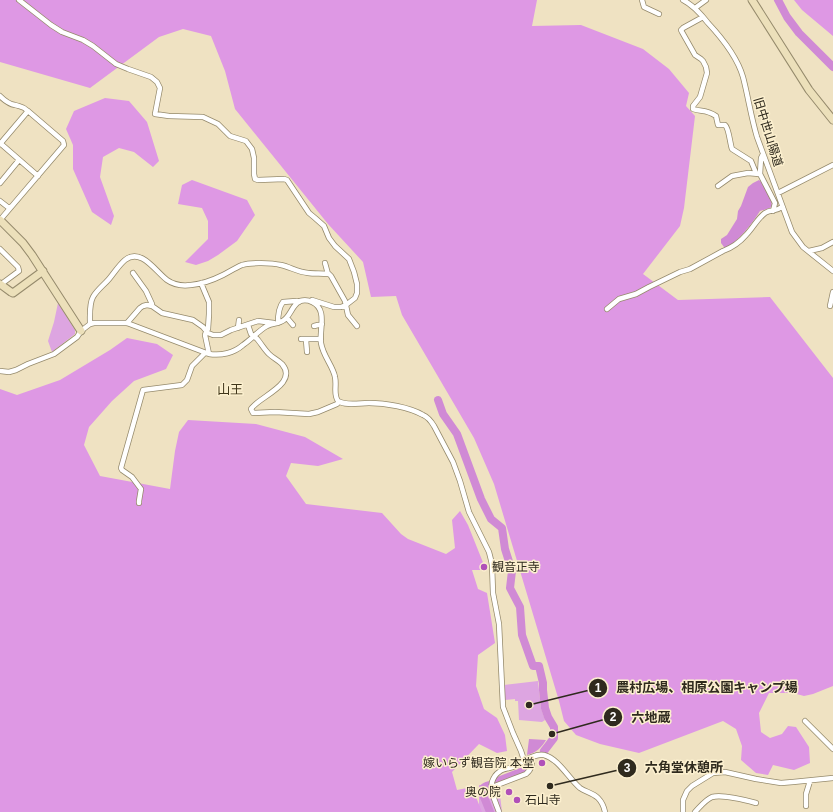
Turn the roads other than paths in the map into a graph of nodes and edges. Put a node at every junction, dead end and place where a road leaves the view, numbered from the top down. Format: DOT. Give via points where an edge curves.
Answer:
graph roads {
  1 [pos="19,0"];
  2 [pos="642,0"];
  3 [pos="683,0"];
  4 [pos="706,0"];
  5 [pos="752,0"];
  6 [pos="695,8"];
  7 [pos="659,14"];
  8 [pos="703,16"];
  9 [pos="2,97"];
  10 [pos="0,103"];
  11 [pos="28,111"];
  12 [pos="833,120"];
  13 [pos="0,144"];
  14 [pos="763,154"];
  15 [pos="19,160"];
  16 [pos="833,166"];
  17 [pos="758,174"];
  18 [pos="38,176"];
  19 [pos="764,181"];
  20 [pos="0,183"];
  21 [pos="718,186"];
  22 [pos="777,192"];
  23 [pos="0,201"];
  24 [pos="782,207"];
  25 [pos="9,208"];
  26 [pos="773,211"];
  27 [pos="0,220"];
  28 [pos="833,242"];
  29 [pos="0,249"];
  30 [pos="809,251"];
  31 [pos="325,263"];
  32 [pos="43,271"];
  33 [pos="833,271"];
  34 [pos="132,273"];
  35 [pos="328,274"];
  36 [pos="201,283"];
  37 [pos="0,284"];
  38 [pos="833,292"];
  39 [pos="301,301"];
  40 [pos="346,304"];
  41 [pos="152,306"];
  42 [pos="830,306"];
  43 [pos="607,309"];
  44 [pos="286,318"];
  45 [pos="239,320"];
  46 [pos="127,323"];
  47 [pos="277,323"];
  48 [pos="90,324"];
  49 [pos="322,324"];
  50 [pos="248,325"];
  51 [pos="292,325"];
  52 [pos="314,326"];
  53 [pos="357,326"];
  54 [pos="238,328"];
  55 [pos="81,331"];
  56 [pos="207,331"];
  57 [pos="254,336"];
  58 [pos="321,339"];
  59 [pos="307,352"];
  60 [pos="207,353"];
  61 [pos="0,371"];
  62 [pos="340,402"];
  63 [pos="139,503"];
  64 [pos="805,721"];
  65 [pos="833,749"];
  66 [pos="532,757"];
  67 [pos="524,760"];
  68 [pos="833,778"];
  69 [pos="810,781"];
  70 [pos="492,787"];
  71 [pos="756,803"];
  72 [pos="806,806"];
  73 [pos="499,812"];
  74 [pos="605,812"];
  75 [pos="683,812"];
  76 [pos="695,812"];
  1 -- 40 [label="street" via="62,32 93,46 116,64 151,77 157,82 160,88 155,114 203,117 218,124 230,136 246,141 252,149 255,179 287,180 309,213 324,226 335,246 349,259 357,289 356,296"];
  2 -- 7 [label="street" via="644,7"];
  3 -- 6 [label="street, 旧中世山陽道"];
  4 -- 6 [label="street"];
  5 -- 12 [label="street" via="809,90"];
  6 -- 8 [label="street, 旧中世山陽道"];
  8 -- 14 [label="street, 旧中世山陽道" via="721,37 739,67"];
  8 -- 17 [label="street" via="681,30 694,55 704,61 707,72 700,97 693,109 706,110 716,116 718,125 726,126 732,149 751,162"];
  9 -- 10 [label="street"];
  9 -- 11 [label="street"];
  11 -- 13 [label="street"];
  11 -- 18 [label="street" via="63,141 64,145"];
  13 -- 15 [label="street"];
  14 -- 17 [label="street"];
  14 -- 22 [label="street, 旧中世山陽道"];
  15 -- 18 [label="street"];
  15 -- 20 [label="street"];
  16 -- 22 [label="street"];
  17 -- 19 [label="street"];
  17 -- 21 [label="street" via="732,176"];
  18 -- 25 [label="street"];
  19 -- 22 [label="street"];
  19 -- 26 [label="street" via="775,203"];
  22 -- 24 [label="street, 旧中世山陽道"];
  23 -- 25 [label="street"];
  24 -- 26 [label="street"];
  24 -- 30 [label="street, 旧中世山陽道" via="792,232"];
  25 -- 27 [label="street"];
  26 -- 43 [label="street" via="764,214 746,235 728,249 690,270 620,299"];
  27 -- 32 [label="street" via="23,243"];
  28 -- 30 [label="street"];
  29 -- 37 [label="street" via="18,267 18,271"];
  30 -- 33 [label="street, 旧中世山陽道"];
  31 -- 35 [label="street"];
  32 -- 37 [label="street" via="13,293"];
  32 -- 55 [label="street"];
  34 -- 41 [label="street" via="146,291"];
  35 -- 36 [label="street" via="307,273 281,265 255,263 242,265"];
  35 -- 40 [label="street"];
  36 -- 48 [label="street" via="175,284 141,258 128,258 93,296"];
  36 -- 56 [label="street" via="209,302"];
  38 -- 42 [label="street"];
  39 -- 40 [label="street" via="307,298 338,307"];
  39 -- 44 [label="street"];
  39 -- 47 [label="street" via="283,302"];
  39 -- 49 [label="street" via="310,301 318,306 321,310"];
  40 -- 53 [label="street" via="348,315"];
  41 -- 46 [label="street" via="143,306"];
  41 -- 56 [label="street" via="162,313 193,320"];
  44 -- 47 [label="street"];
  44 -- 51 [label="street"];
  45 -- 54 [label="street"];
  46 -- 48 [label="street"];
  46 -- 60 [label="street"];
  47 -- 50 [label="street" via="258,321"];
  47 -- 57 [label="street"];
  48 -- 55 [label="street"];
  49 -- 52 [label="street"];
  49 -- 58 [label="street"];
  50 -- 54 [label="street"];
  50 -- 57 [label="street"];
  54 -- 56 [label="street" via="221,335 213,335"];
  55 -- 61 [label="street" via="54,354 16,370"];
  56 -- 60 [label="street"];
  57 -- 60 [label="street" via="243,346 232,351 219,355"];
  57 -- 62 [label="street" via="282,365 286,376 279,387 254,405 251,410 253,413 309,414"];
  58 -- 59 [label="street" via="304,340"];
  58 -- 62 [label="street" via="321,346 335,376 335,394"];
  60 -- 63 [label="street" via="192,366 188,380 182,385 143,390 121,468 132,477 140,489"];
  62 -- 67 [label="street" via="383,404 416,411 430,420 444,442 469,512 489,552 499,624 503,706"];
  64 -- 65 [label="street"];
  66 -- 67 [label="street"];
  66 -- 70 [label="street" via="532,767 526,774"];
  66 -- 74 [label="street" via="544,755 554,761 580,788 600,799"];
  67 -- 70 [label="street" via="499,771 494,777"];
  68 -- 69 [label="street"];
  69 -- 72 [label="street"];
  69 -- 75 [label="street" via="781,783 725,772 713,773 687,791 683,800"];
  70 -- 73 [label="street"];
  71 -- 76 [label="street" via="732,797 714,797"];
}
